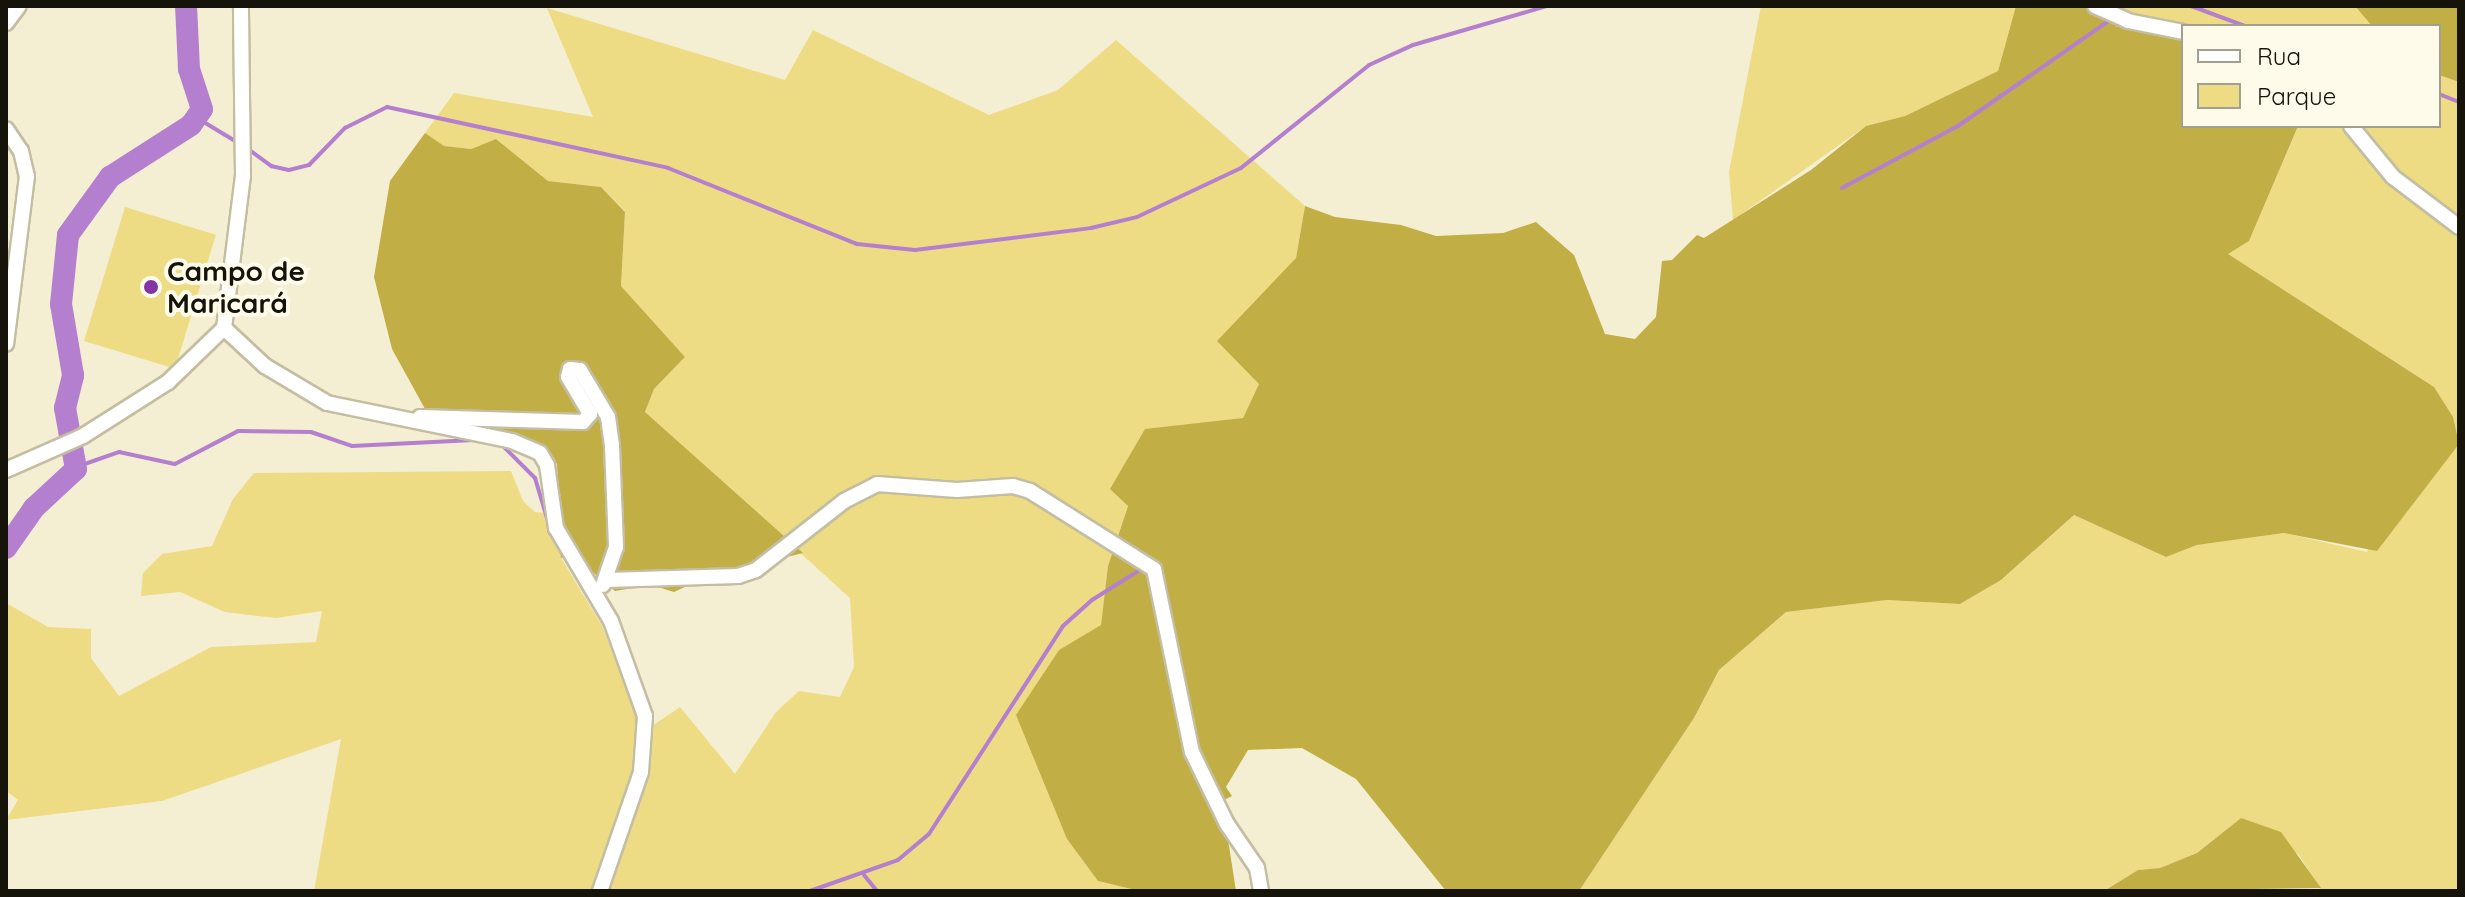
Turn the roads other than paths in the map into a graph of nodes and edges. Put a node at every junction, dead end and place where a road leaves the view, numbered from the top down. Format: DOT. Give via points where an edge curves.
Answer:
graph roads {
  1 [pos="19,6"];
  2 [pos="241,6"];
  3 [pos="2095,6"];
  4 [pos="6,23"];
  5 [pos="2181,32"];
  6 [pos="2353,128"];
  7 [pos="6,129"];
  8 [pos="2459,227"];
  9 [pos="224,328"];
  10 [pos="6,344"];
  11 [pos="404,418"];
  12 [pos="6,468"];
  13 [pos="607,580"];
  14 [pos="595,590"];
  15 [pos="600,891"];
  16 [pos="1261,891"];
  1 -- 4 [label="street"];
  2 -- 9 [label="street" via="239,241"];
  3 -- 5 [label="street" via="2128,21"];
  6 -- 8 [label="street" via="2393,177"];
  7 -- 10 [label="street" via="21,151 27,176"];
  9 -- 11 [label="street" via="265,366 313,396"];
  9 -- 12 [label="street" via="168,382 51,453"];
  11 -- 13 [label="street" via="450,415 583,422 590,414 568,377 570,369 580,370 608,417 612,446 616,547"];
  11 -- 14 [label="street" via="512,441 540,453 547,465 556,528"];
  13 -- 14 [label="street"];
  13 -- 16 [label="street" via="738,576 756,570 844,501 877,484 957,490 1013,486 1030,491 1154,569 1192,752 1213,799 1257,868"];
  14 -- 15 [label="street" via="645,716 646,734 625,828"];
}
